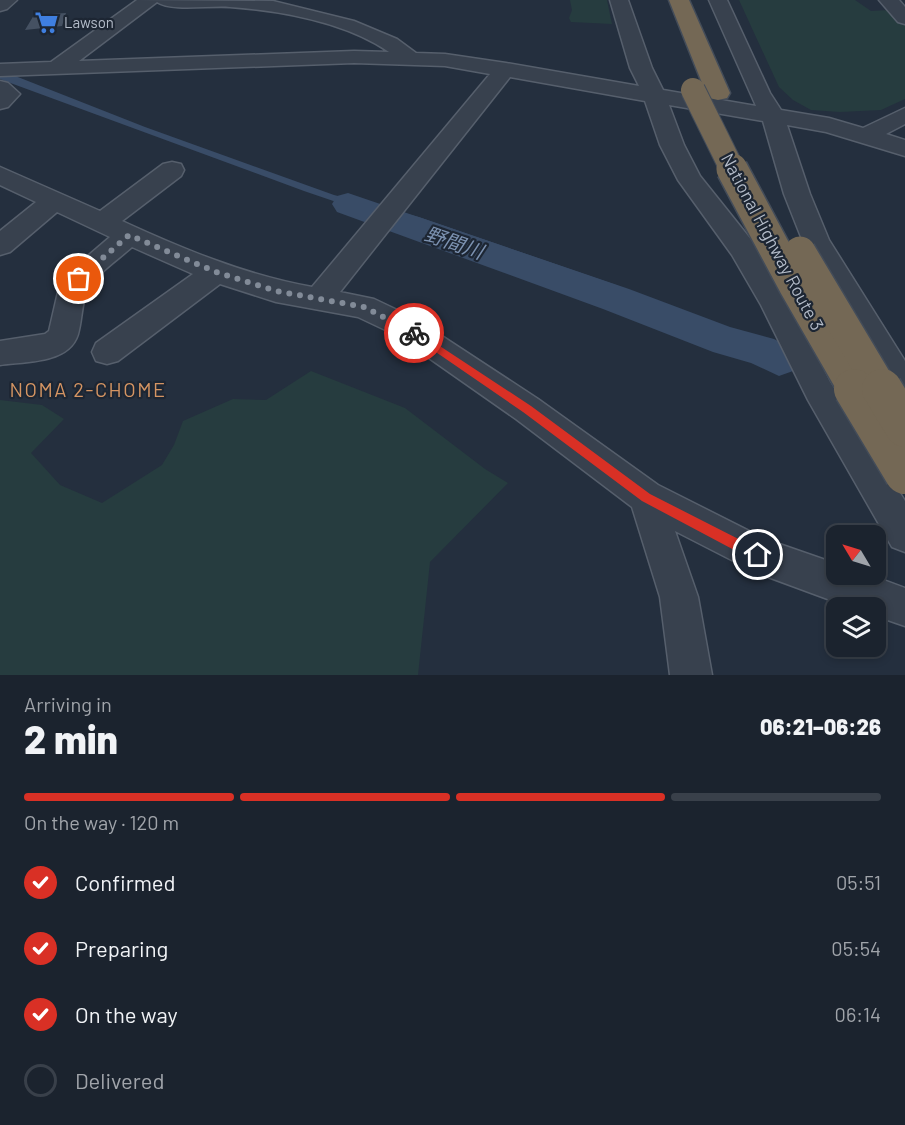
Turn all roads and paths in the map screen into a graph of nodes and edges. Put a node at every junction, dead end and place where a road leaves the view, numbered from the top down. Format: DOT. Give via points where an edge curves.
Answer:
graph roads {
  1 [pos="8,0"];
  2 [pos="149,0"];
  3 [pos="165,0"];
  4 [pos="619,0"];
  5 [pos="661,0"];
  6 [pos="679,0"];
  7 [pos="718,0"];
  8 [pos="888,0"];
  9 [pos="284,4"];
  10 [pos="0,5"];
  11 [pos="905,18"];
  12 [pos="410,57"];
  13 [pos="57,67"];
  14 [pos="506,69"];
  15 [pos="0,70"];
  16 [pos="0,88"];
  17 [pos="706,92"];
  18 [pos="655,96"];
  19 [pos="0,102"];
  20 [pos="905,115"];
  21 [pos="773,116"];
  22 [pos="865,136"];
  23 [pos="905,148"];
  24 [pos="172,170"];
  25 [pos="0,175"];
  26 [pos="54,201"];
  27 [pos="102,222"];
  28 [pos="129,235"];
  29 [pos="0,246"];
  30 [pos="216,272"];
  31 [pos="318,299"];
  32 [pos="106,352"];
  33 [pos="0,353"];
  34 [pos="905,388"];
  35 [pos="905,427"];
  36 [pos="905,474"];
  37 [pos="646,497"];
  38 [pos="905,534"];
  39 [pos="905,607"];
  40 [pos="691,675"];
  1 -- 10 [label="street"];
  2 -- 13 [label="street"];
  3 -- 9 [label="street"];
  4 -- 18 [label="street" via="640,68"];
  5 -- 17 [label="highway, National Highway Route 3"];
  6 -- 17 [label="highway, National Highway Route 3"];
  7 -- 21 [label="street"];
  8 -- 11 [label="street"];
  9 -- 12 [label="street" via="396,46"];
  12 -- 13 [label="street"];
  12 -- 14 [label="street"];
  13 -- 15 [label="street"];
  14 -- 18 [label="street"];
  14 -- 31 [label="street"];
  16 -- 19 [label="street" via="9,94"];
  17 -- 35 [label="highway, National Highway Route 3, bridge" via="752,163 796,245"];
  17 -- 36 [label="highway, National Highway Route 3, bridge" via="771,245"];
  18 -- 21 [label="street"];
  18 -- 38 [label="street" via="672,145 690,180 742,248 819,391"];
  20 -- 22 [label="street"];
  21 -- 22 [label="street" via="830,125"];
  21 -- 34 [label="street" via="816,242"];
  22 -- 23 [label="street"];
  24 -- 27 [label="street"];
  25 -- 26 [label="street"];
  26 -- 27 [label="street"];
  26 -- 29 [label="street"];
  27 -- 28 [label="street"];
  28 -- 30 [label="street"];
  28 -- 33 [label="street" via="79,279 72,292 63,337 53,345"];
  30 -- 31 [label="street" via="276,291"];
  30 -- 32 [label="street"];
  31 -- 37 [label="street" via="364,307 406,327 527,409"];
  37 -- 39 [label="street" via="758,555"];
  37 -- 40 [label="street" via="679,597"];
}
